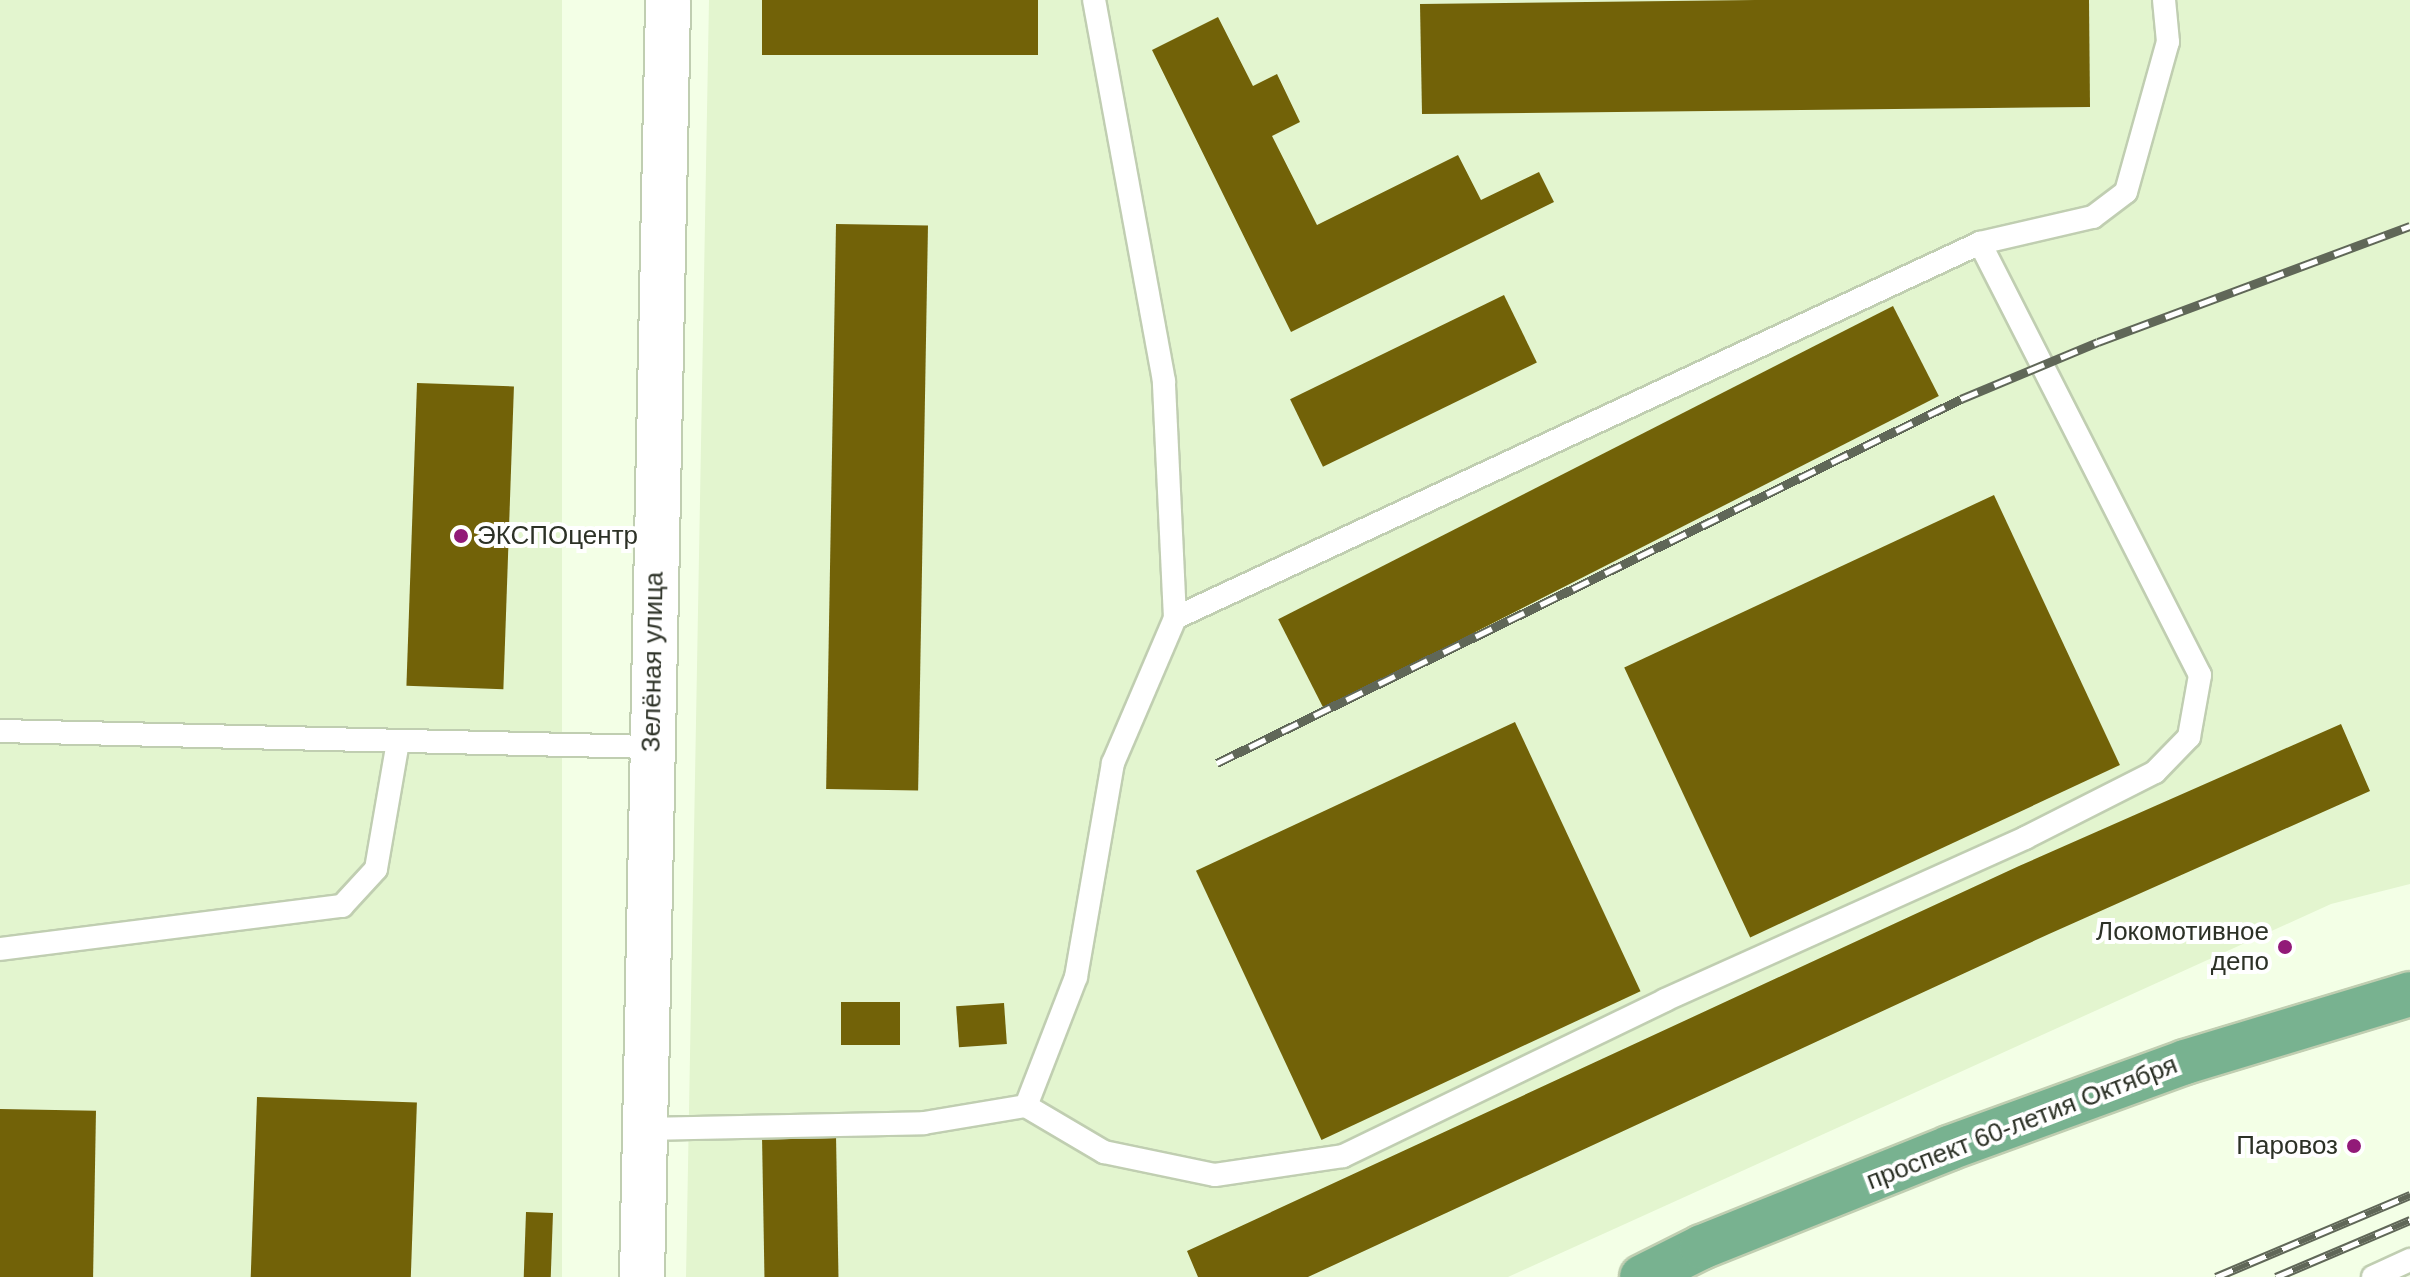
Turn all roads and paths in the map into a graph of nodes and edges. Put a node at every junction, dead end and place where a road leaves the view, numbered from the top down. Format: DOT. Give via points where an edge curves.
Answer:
graph roads {
  1 [pos="668,0"];
  2 [pos="1094,0"];
  3 [pos="2164,0"];
  4 [pos="1980,243"];
  5 [pos="1175,618"];
  6 [pos="0,731"];
  7 [pos="398,741"];
  8 [pos="651,747"];
  9 [pos="0,949"];
  10 [pos="2410,994"];
  11 [pos="1026,1106"];
  12 [pos="645,1129"];
  13 [pos="2410,1260"];
  14 [pos="642,1277"];
  15 [pos="1642,1277"];
  16 [pos="2373,1277"];
  1 -- 8 [label="street, Зелёная улица"];
  2 -- 5 [label="lane" via="1164,381"];
  3 -- 4 [label="lane" via="2168,42 2126,192 2093,217"];
  4 -- 5 [label="lane"];
  4 -- 11 [label="lane" via="2200,675 2189,737 2155,772 2025,838 1665,1000 1343,1156 1215,1175 1104,1152"];
  5 -- 11 [label="lane" via="1113,763 1076,977"];
  6 -- 7 [label="lane"];
  7 -- 8 [label="lane"];
  7 -- 9 [label="lane" via="376,869 342,906"];
  8 -- 12 [label="street, Зелёная улица"];
  10 -- 15 [label="highway, проспект 60-летия Октября" via="2185,1062 1964,1143 1702,1247"];
  11 -- 12 [label="lane" via="924,1123"];
  12 -- 14 [label="street, Зелёная улица"];
  13 -- 16 [label="lane"];
}
